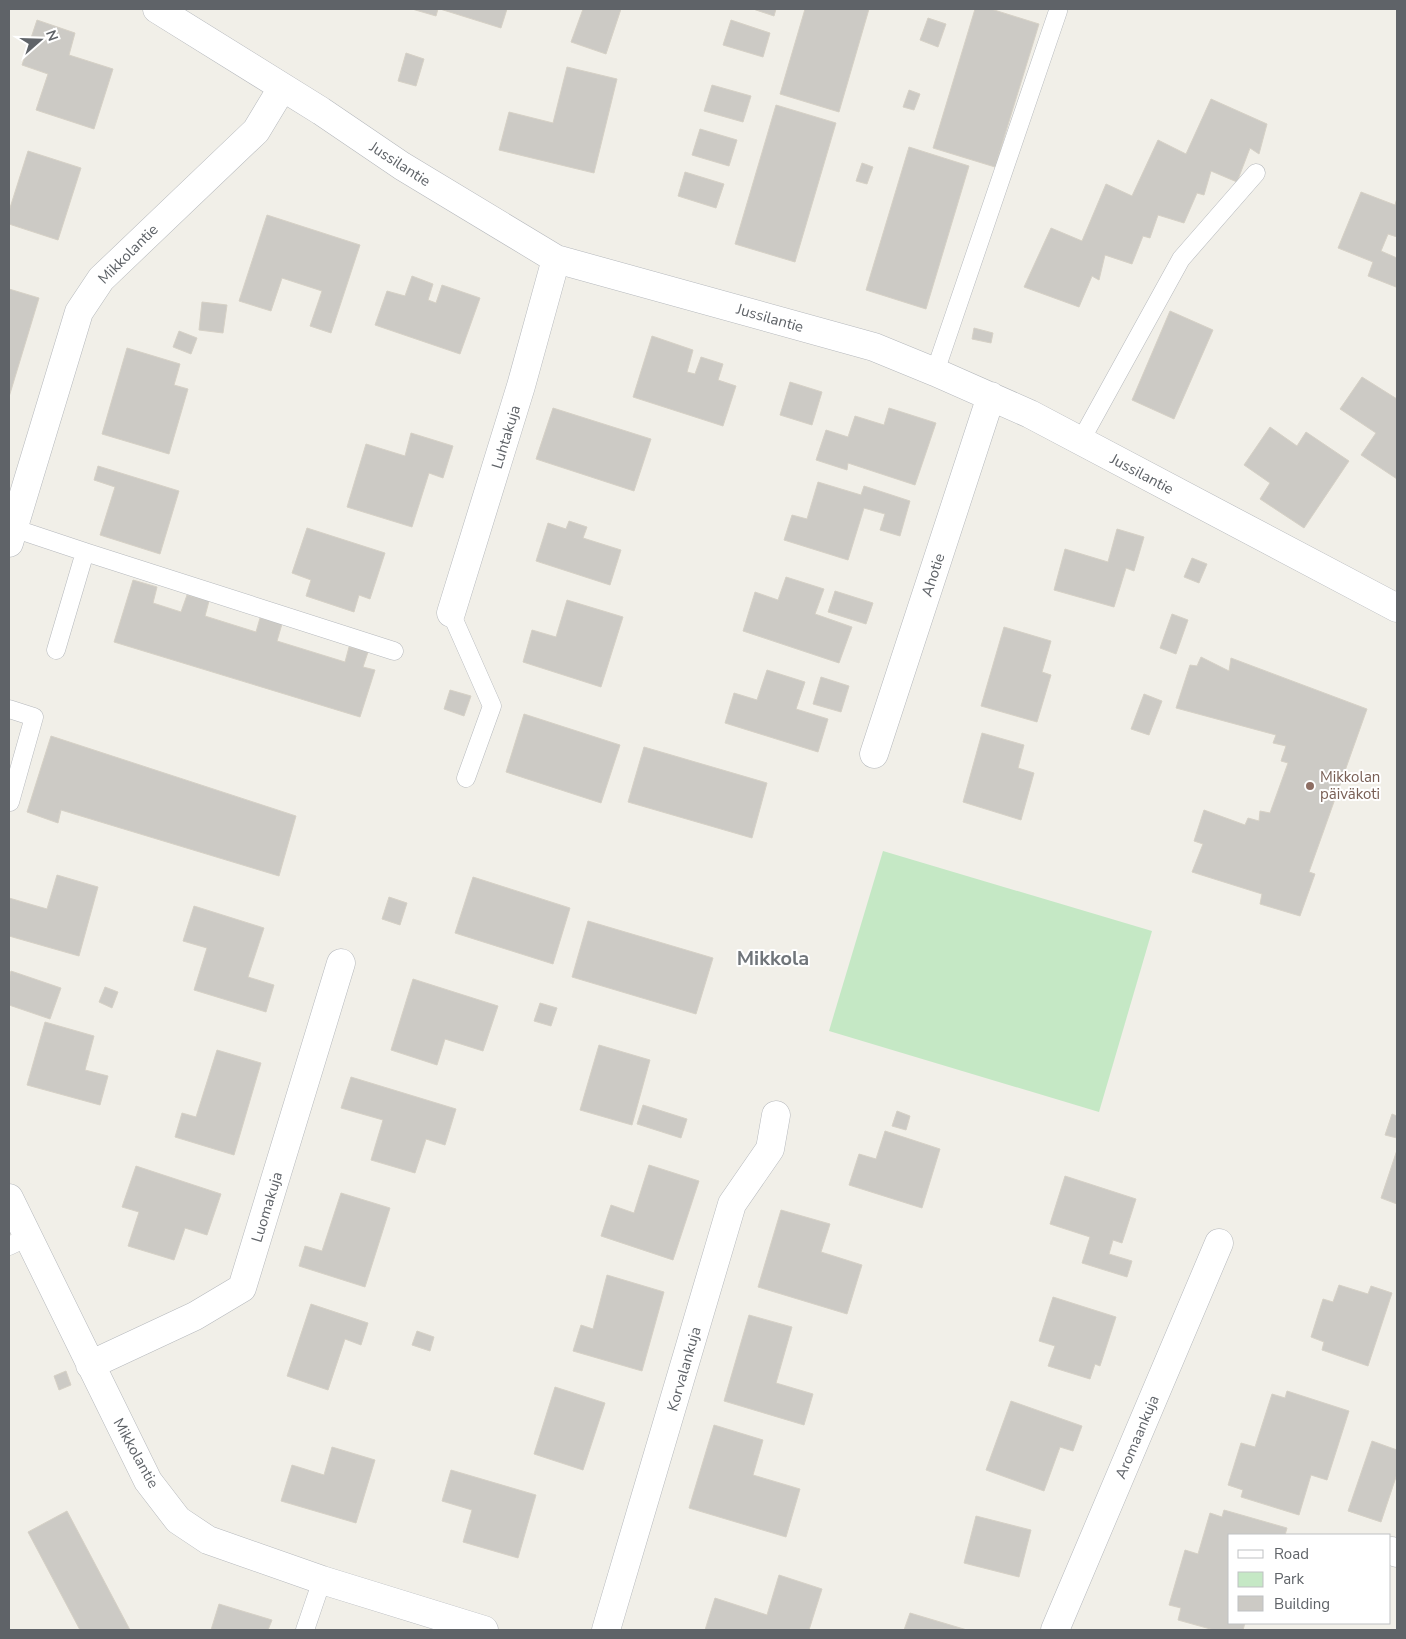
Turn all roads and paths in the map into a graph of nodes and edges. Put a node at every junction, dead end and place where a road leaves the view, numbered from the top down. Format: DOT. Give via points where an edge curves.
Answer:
graph roads {
  1 [pos="157,9"];
  2 [pos="1058,11"];
  3 [pos="282,88"];
  4 [pos="1256,173"];
  5 [pos="556,258"];
  6 [pos="935,372"];
  7 [pos="991,396"];
  8 [pos="1080,442"];
  9 [pos="11,536"];
  10 [pos="85,552"];
  11 [pos="1397,608"];
  12 [pos="451,613"];
  13 [pos="56,650"];
  14 [pos="394,651"];
  15 [pos="9,709"];
  16 [pos="874,754"];
  17 [pos="466,778"];
  18 [pos="10,802"];
  19 [pos="341,963"];
  20 [pos="776,1115"];
  21 [pos="9,1198"];
  22 [pos="18,1242"];
  23 [pos="1219,1243"];
  24 [pos="90,1365"];
  25 [pos="322,1580"];
  26 [pos="305,1630"];
  27 [pos="484,1630"];
  28 [pos="606,1630"];
  29 [pos="1055,1630"];
  1 -- 3 [label="street, Jussilantie"];
  2 -- 6 [label="lane"];
  3 -- 5 [label="street, Jussilantie" via="402,166"];
  3 -- 9 [label="street, Mikkolantie" via="256,131 101,279 78,312"];
  4 -- 8 [label="lane" via="1181,259"];
  5 -- 6 [label="street, Jussilantie" via="874,347"];
  5 -- 12 [label="street, Luhtakuja" via="522,386"];
  6 -- 7 [label="street, Jussilantie"];
  7 -- 8 [label="street, Jussilantie"];
  7 -- 16 [label="street, Ahotie"];
  8 -- 11 [label="street, Jussilantie"];
  9 -- 10 [label="lane"];
  10 -- 13 [label="lane"];
  10 -- 14 [label="lane"];
  12 -- 17 [label="lane" via="492,706"];
  15 -- 18 [label="lane" via="34,717"];
  19 -- 24 [label="street, Luomakuja" via="242,1288 194,1316"];
  20 -- 28 [label="street, Korvalankuja" via="770,1150 732,1204"];
  21 -- 22 [label="street, Mikkolantie"];
  22 -- 24 [label="street, Mikkolantie"];
  23 -- 29 [label="street, Aromaankuja"];
  24 -- 25 [label="street, Mikkolantie" via="148,1481 178,1520 208,1540"];
  25 -- 26 [label="lane"];
  25 -- 27 [label="street, Mikkolantie"];
}
